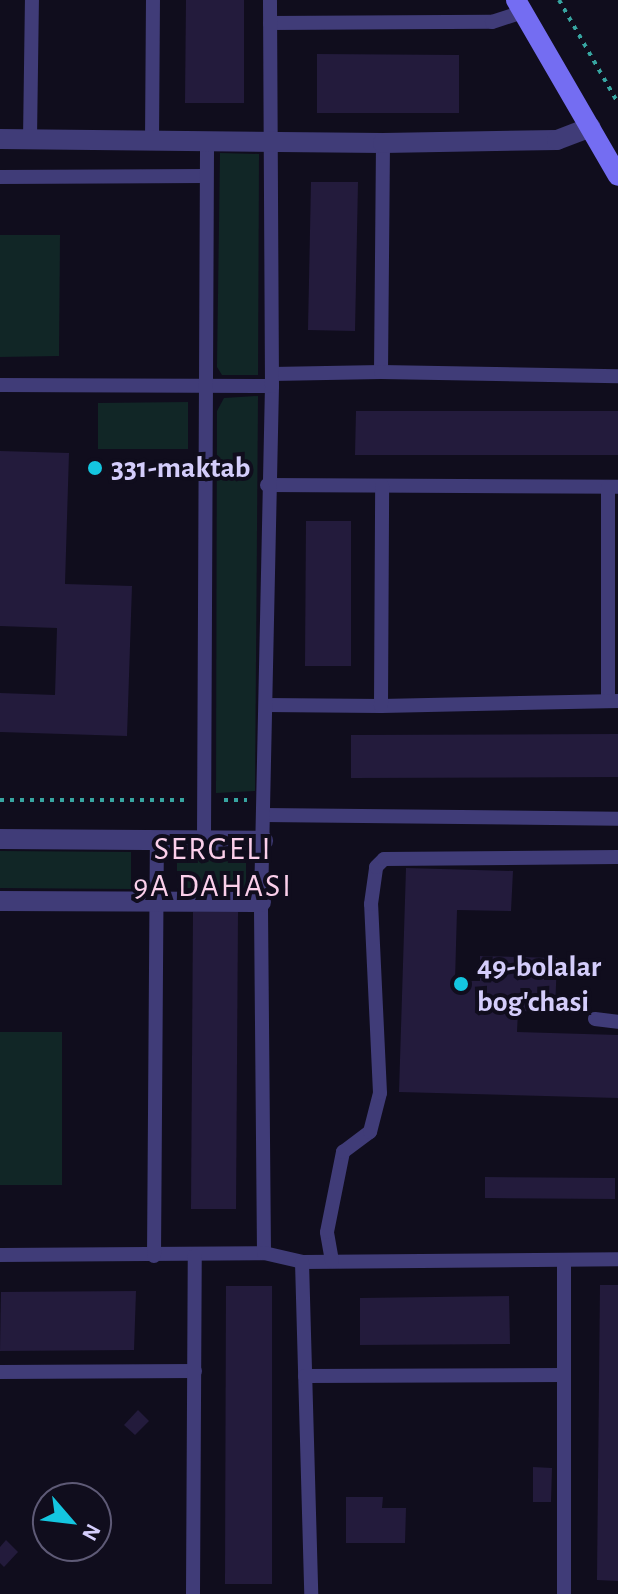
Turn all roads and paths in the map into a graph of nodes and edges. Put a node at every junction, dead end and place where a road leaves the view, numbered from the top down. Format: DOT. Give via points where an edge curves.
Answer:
graph roads {
  1 [pos="32,0"];
  2 [pos="153,0"];
  3 [pos="270,0"];
  4 [pos="559,0"];
  5 [pos="520,6"];
  6 [pos="270,23"];
  7 [pos="618,103"];
  8 [pos="591,127"];
  9 [pos="0,139"];
  10 [pos="30,139"];
  11 [pos="152,141"];
  12 [pos="207,141"];
  13 [pos="271,142"];
  14 [pos="383,143"];
  15 [pos="206,176"];
  16 [pos="618,176"];
  17 [pos="0,177"];
  18 [pos="381,372"];
  19 [pos="618,376"];
  20 [pos="272,380"];
  21 [pos="0,385"];
  22 [pos="208,385"];
  23 [pos="267,485"];
  24 [pos="382,486"];
  25 [pos="613,487"];
  26 [pos="613,701"];
  27 [pos="266,705"];
  28 [pos="381,706"];
  29 [pos="0,800"];
  30 [pos="205,800"];
  31 [pos="265,807"];
  32 [pos="618,819"];
  33 [pos="157,838"];
  34 [pos="204,838"];
  35 [pos="0,839"];
  36 [pos="263,841"];
  37 [pos="618,857"];
  38 [pos="0,901"];
  39 [pos="155,901"];
  40 [pos="261,902"];
  41 [pos="595,1019"];
  42 [pos="618,1022"];
  43 [pos="264,1253"];
  44 [pos="0,1255"];
  45 [pos="154,1256"];
  46 [pos="195,1256"];
  47 [pos="618,1259"];
  48 [pos="564,1260"];
  49 [pos="332,1261"];
  50 [pos="302,1262"];
  51 [pos="195,1371"];
  52 [pos="0,1372"];
  53 [pos="564,1375"];
  54 [pos="305,1376"];
  55 [pos="193,1594"];
  56 [pos="311,1594"];
  57 [pos="564,1594"];
  1 -- 10 [label="lane"];
  2 -- 11 [label="lane"];
  3 -- 6 [label="lane"];
  4 -- 7 [label="path"];
  5 -- 6 [label="lane" via="492,22"];
  5 -- 8 [label="street"];
  6 -- 13 [label="lane"];
  8 -- 14 [label="street" via="557,140"];
  8 -- 16 [label="street"];
  9 -- 10 [label="street"];
  10 -- 11 [label="street"];
  11 -- 12 [label="street"];
  12 -- 13 [label="street"];
  12 -- 15 [label="lane"];
  13 -- 14 [label="street"];
  13 -- 20 [label="lane"];
  14 -- 18 [label="lane"];
  15 -- 17 [label="lane"];
  15 -- 22 [label="lane"];
  18 -- 19 [label="lane"];
  18 -- 20 [label="lane"];
  20 -- 22 [label="lane"];
  20 -- 23 [label="lane"];
  21 -- 22 [label="lane"];
  22 -- 30 [label="lane"];
  23 -- 24 [label="lane"];
  23 -- 27 [label="lane"];
  24 -- 25 [label="lane"];
  24 -- 28 [label="lane"];
  25 -- 26 [label="lane"];
  26 -- 28 [label="lane"];
  27 -- 28 [label="lane"];
  27 -- 31 [label="lane"];
  29 -- 30 [label="path"];
  30 -- 31 [label="path"];
  30 -- 34 [label="lane"];
  31 -- 32 [label="lane"];
  31 -- 36 [label="lane"];
  33 -- 34 [label="street"];
  33 -- 35 [label="street"];
  33 -- 39 [label="lane"];
  34 -- 36 [label="street"];
  36 -- 40 [label="lane"];
  37 -- 49 [label="lane" via="384,859 376,867 371,904 380,1093 370,1132 343,1152 327,1232"];
  38 -- 39 [label="street"];
  39 -- 40 [label="street"];
  39 -- 45 [label="lane"];
  40 -- 43 [label="lane"];
  41 -- 42 [label="lane"];
  43 -- 46 [label="lane"];
  43 -- 50 [label="lane"];
  44 -- 45 [label="lane"];
  45 -- 46 [label="lane"];
  46 -- 51 [label="lane"];
  47 -- 48 [label="lane"];
  48 -- 49 [label="lane"];
  48 -- 53 [label="lane"];
  49 -- 50 [label="lane"];
  50 -- 54 [label="lane"];
  51 -- 52 [label="lane"];
  51 -- 55 [label="lane"];
  53 -- 54 [label="lane"];
  53 -- 57 [label="lane"];
  54 -- 56 [label="lane"];
}
